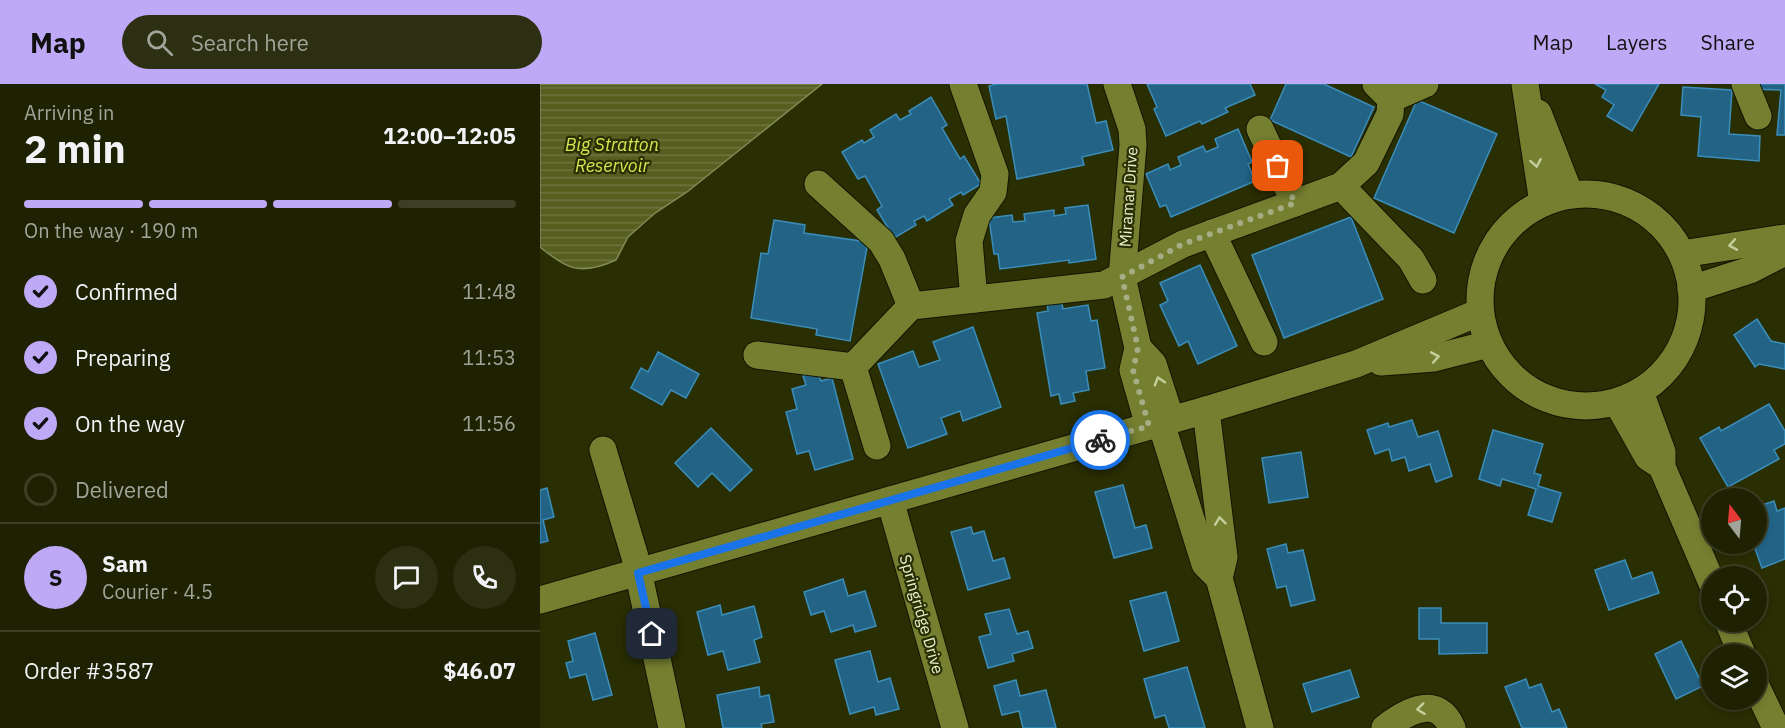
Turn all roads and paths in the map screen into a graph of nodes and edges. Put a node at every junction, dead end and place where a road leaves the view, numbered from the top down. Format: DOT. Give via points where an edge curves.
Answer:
graph roads {
  1 [pos="963,84"];
  2 [pos="1117,84"];
  3 [pos="1425,84"];
  4 [pos="1525,84"];
  5 [pos="1745,84"];
  6 [pos="1384,91"];
  7 [pos="1758,116"];
  8 [pos="1260,129"];
  9 [pos="818,184"];
  10 [pos="1341,186"];
  11 [pos="1570,195"];
  12 [pos="1295,203"];
  13 [pos="1544,203"];
  14 [pos="1212,233"];
  15 [pos="1785,238"];
  16 [pos="1785,252"];
  17 [pos="1682,254"];
  18 [pos="1122,277"];
  19 [pos="1423,280"];
  20 [pos="1691,289"];
  21 [pos="974,299"];
  22 [pos="911,306"];
  23 [pos="1480,312"];
  24 [pos="1264,342"];
  25 [pos="1489,345"];
  26 [pos="757,355"];
  27 [pos="1356,364"];
  28 [pos="853,367"];
  29 [pos="1629,397"];
  30 [pos="1206,410"];
  31 [pos="1160,423"];
  32 [pos="877,446"];
  33 [pos="603,450"];
  34 [pos="890,501"];
  35 [pos="1705,566"];
  36 [pos="638,573"];
  37 [pos="1219,578"];
  38 [pos="540,600"];
  39 [pos="1767,709"];
  40 [pos="672,728"];
  41 [pos="955,728"];
  42 [pos="1260,728"];
  43 [pos="1385,728"];
  44 [pos="1452,728"];
  45 [pos="1776,728"];
  1 -- 21 [label="street" via="995,174 993,192 977,215 969,241"];
  2 -- 18 [label="street, Miramar Drive" via="1132,145"];
  3 -- 6 [label="street, Miramar Drive"];
  4 -- 11 [label="street"];
  4 -- 13 [label="street, one-way"];
  5 -- 7 [label="street"];
  6 -- 10 [label="street, Miramar Drive" via="1390,114 1366,163"];
  8 -- 12 [label="street"];
  9 -- 22 [label="street" via="881,242"];
  10 -- 12 [label="street, Miramar Drive"];
  10 -- 19 [label="street" via="1411,259"];
  11 -- 13 [label="street"];
  11 -- 17 [label="street" via="1592,194 1632,205 1659,223"];
  12 -- 14 [label="street, Miramar Drive"];
  13 -- 23 [label="street" via="1513,223 1494,248 1484,272"];
  14 -- 18 [label="street, Miramar Drive"];
  14 -- 24 [label="street"];
  15 -- 17 [label="street, one-way"];
  16 -- 20 [label="street" via="1750,270"];
  17 -- 20 [label="street"];
  18 -- 21 [label="street, Miramar Drive" via="1104,285"];
  18 -- 31 [label="street, Miramar Drive" via="1138,348 1153,364"];
  20 -- 29 [label="street" via="1688,328 1679,350 1656,380"];
  21 -- 22 [label="street, Miramar Drive"];
  22 -- 28 [label="street"];
  23 -- 25 [label="street"];
  23 -- 27 [label="street"];
  27 -- 25 [label="street, one-way" via="1434,358"];
  25 -- 29 [label="street" via="1512,375 1559,402 1581,404"];
  26 -- 28 [label="street"];
  27 -- 30 [label="street"];
  28 -- 32 [label="street"];
  29 -- 35 [label="street" via="1648,457 1662,467"];
  30 -- 31 [label="street"];
  37 -- 30 [label="street, one-way" via="1224,557"];
  31 -- 34 [label="street"];
  31 -- 37 [label="street, Miramar Drive" via="1205,564"];
  33 -- 36 [label="street"];
  34 -- 36 [label="street"];
  34 -- 41 [label="street, Springridge Drive"];
  36 -- 38 [label="street"];
  36 -- 40 [label="street"];
  37 -- 42 [label="street"];
  39 -- 45 [label="street"];
  44 -- 43 [label="street, one-way" via="1442,712 1429,708 1407,712"];
}
